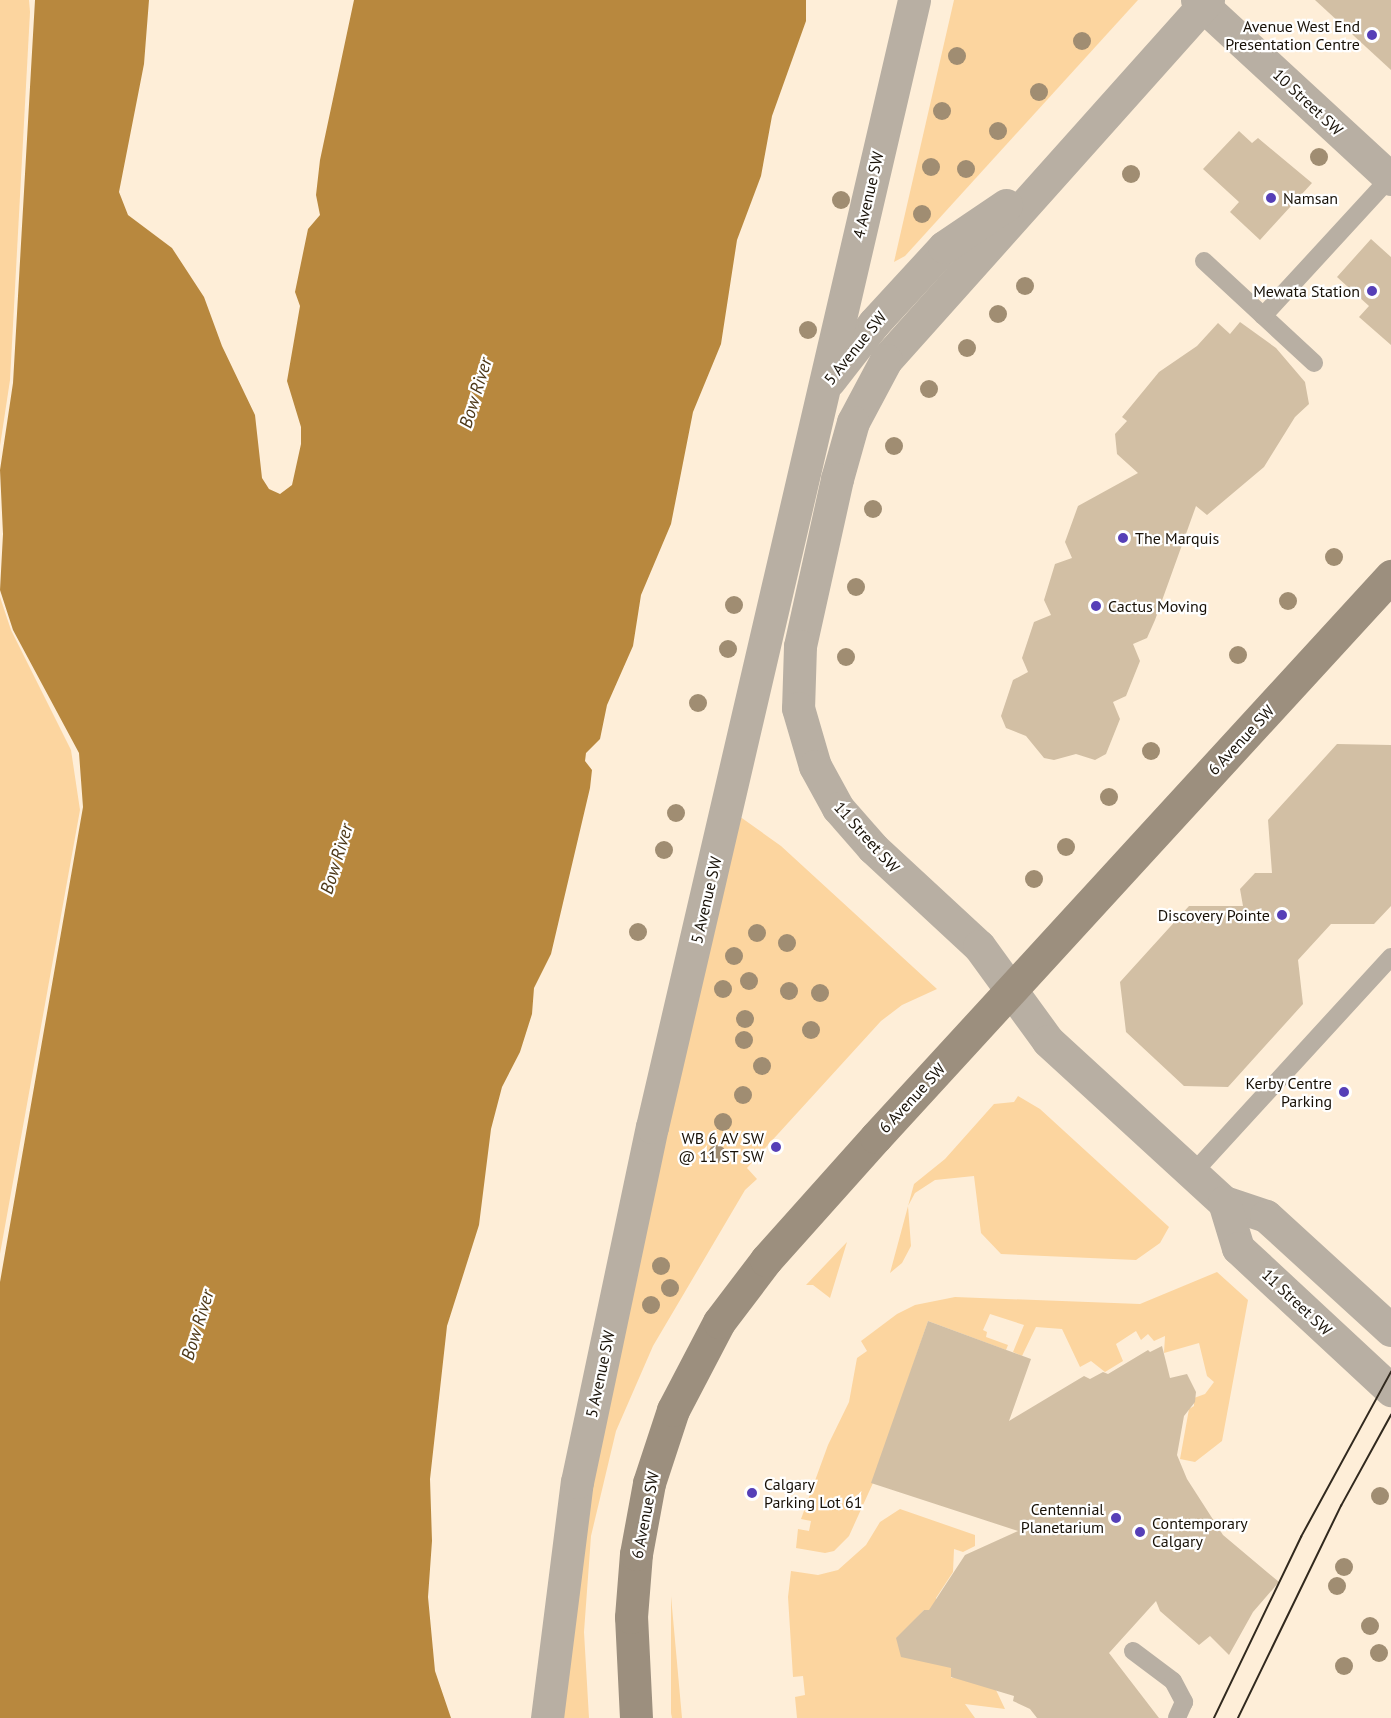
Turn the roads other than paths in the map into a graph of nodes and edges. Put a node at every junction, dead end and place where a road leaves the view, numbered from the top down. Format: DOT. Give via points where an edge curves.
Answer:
graph roads {
  1 [pos="914,0"];
  2 [pos="1203,2"];
  3 [pos="1047,178"];
  4 [pos="1391,178"];
  5 [pos="1204,261"];
  6 [pos="1263,316"];
  7 [pos="886,360"];
  8 [pos="1314,363"];
  9 [pos="822,389"];
  10 [pos="1391,576"];
  11 [pos="1391,957"];
  12 [pos="1012,992"];
  13 [pos="1193,1173"];
  14 [pos="1224,1202"];
  15 [pos="1391,1330"];
  16 [pos="1391,1390"];
  17 [pos="1133,1651"];
  18 [pos="547,1718"];
  19 [pos="636,1718"];
  20 [pos="1177,1718"];
  1 -- 9 [label="street, 4 Avenue SW"];
  2 -- 3 [label="street, 5 Avenue SW"];
  2 -- 4 [label="street, 10 Street SW"];
  3 -- 7 [label="street, 5 Avenue SW"];
  3 -- 9 [label="street, 5 Avenue SW" via="944,247 874,323"];
  4 -- 6 [label="lane"];
  5 -- 6 [label="lane"];
  6 -- 8 [label="lane"];
  7 -- 12 [label="street, 11 Street SW" via="854,422 837,479 800,646 798,708 815,766 838,808 873,848 979,946"];
  9 -- 18 [label="street, 5 Avenue SW" via="652,1127 577,1482"];
  10 -- 12 [label="main road, 6 Avenue SW"];
  11 -- 13 [label="lane"];
  12 -- 13 [label="street, 11 Street SW" via="1048,1041"];
  12 -- 19 [label="main road, 6 Avenue SW" via="766,1260 719,1322 673,1410 649,1484 636,1554 631,1617"];
  13 -- 14 [label="street, 11 Street SW"];
  14 -- 15 [label="street, 11 Street SW" via="1266,1216"];
  14 -- 16 [label="street, 11 Street SW" via="1238,1248"];
  17 -- 20 [label="lane" via="1173,1681 1184,1702"];
}
